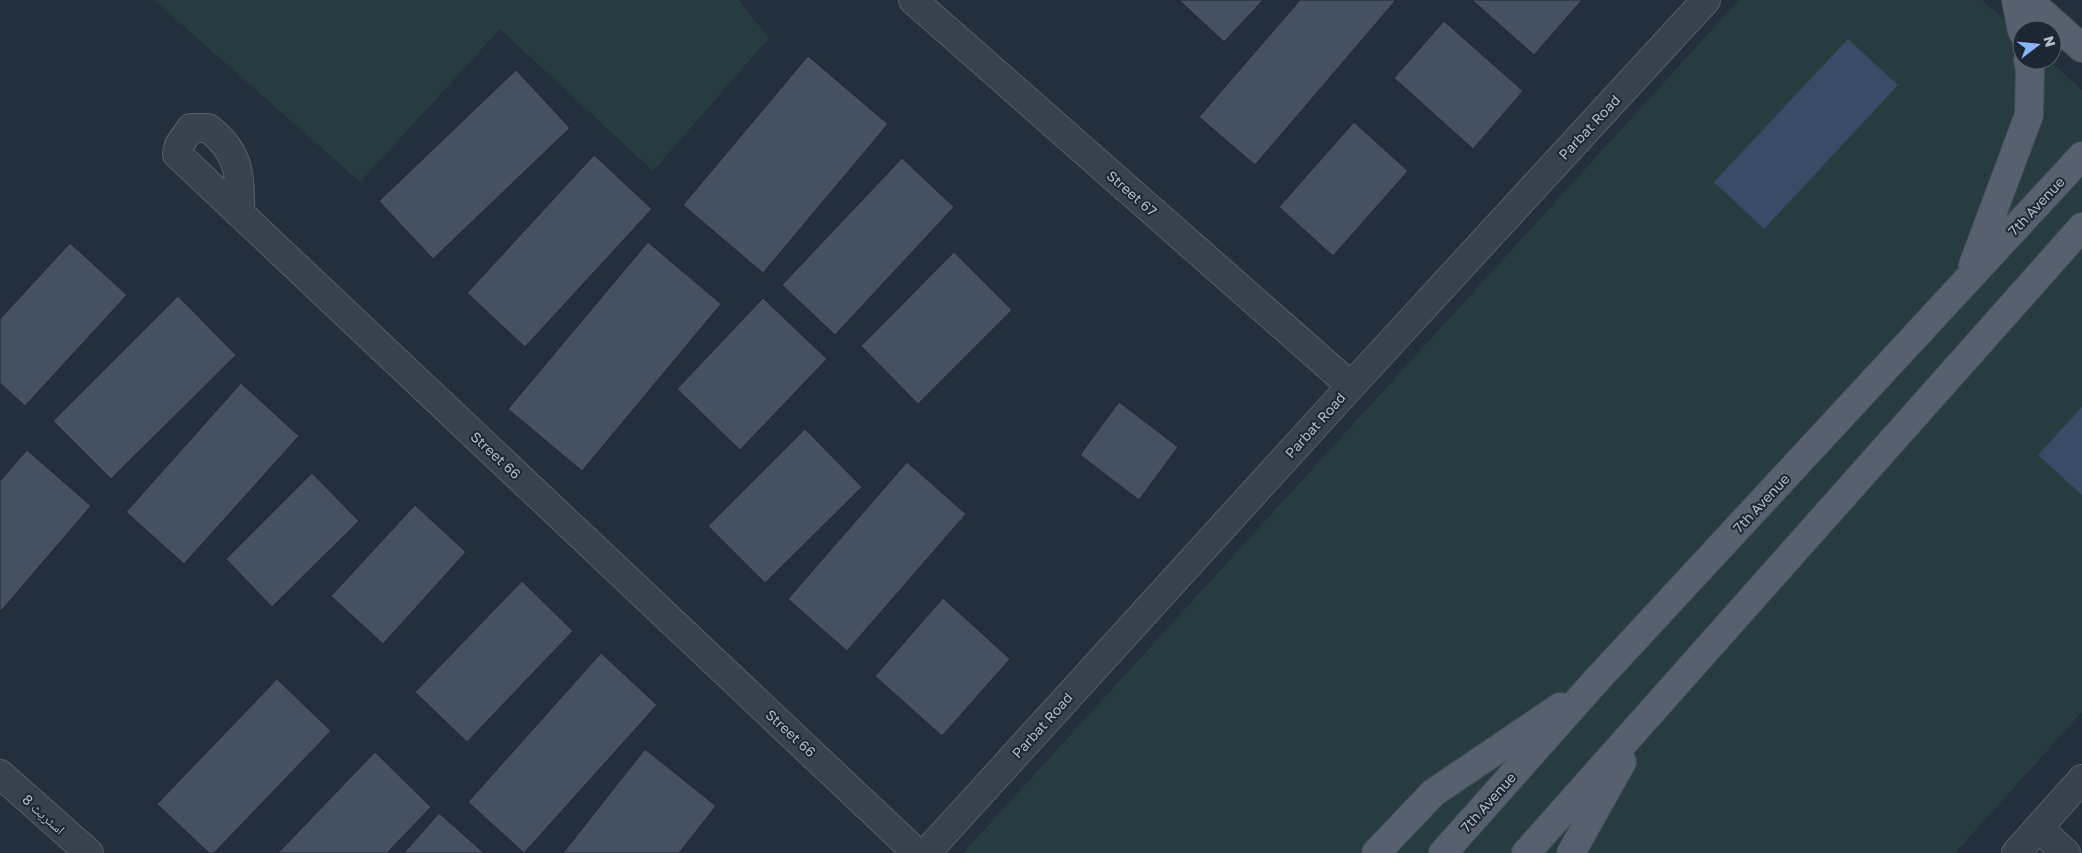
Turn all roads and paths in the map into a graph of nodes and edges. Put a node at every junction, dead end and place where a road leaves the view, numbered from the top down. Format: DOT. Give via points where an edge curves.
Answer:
graph roads {
  1 [pos="912,0"];
  2 [pos="1706,0"];
  3 [pos="2016,0"];
  4 [pos="2028,0"];
  5 [pos="2020,20"];
  6 [pos="2082,48"];
  7 [pos="2030,70"];
  8 [pos="2082,156"];
  9 [pos="240,209"];
  10 [pos="2082,227"];
  11 [pos="2082,253"];
  12 [pos="2045,266"];
  13 [pos="1968,278"];
  14 [pos="1351,386"];
  15 [pos="1594,683"];
  16 [pos="1648,717"];
  17 [pos="2082,760"];
  18 [pos="0,774"];
  19 [pos="2082,779"];
  20 [pos="2038,828"];
  21 [pos="89,853"];
  22 [pos="917,853"];
  23 [pos="926,853"];
  24 [pos="1376,853"];
  25 [pos="1443,853"];
  26 [pos="1526,853"];
  27 [pos="1571,853"];
  28 [pos="2016,853"];
  29 [pos="2066,853"];
  1 -- 14 [label="street, Street 67"];
  2 -- 14 [label="street, Parbat Road"];
  3 -- 5 [label="main road"];
  4 -- 6 [label="main road"];
  7 -- 13 [label="main road" via="2029,115"];
  8 -- 13 [label="main road, 7th Avenue"];
  9 -- 22 [label="street, Street 66" via="241,183 225,140 208,128 191,128 184,134 177,154"];
  10 -- 12 [label="main road"];
  11 -- 12 [label="main road"];
  12 -- 16 [label="main road"];
  13 -- 15 [label="main road, 7th Avenue"];
  14 -- 23 [label="street, Parbat Road"];
  15 -- 24 [label="main road" via="1433,793"];
  15 -- 25 [label="main road, 7th Avenue"];
  16 -- 26 [label="main road"];
  16 -- 27 [label="main road"];
  17 -- 20 [label="street"];
  18 -- 21 [label="street, اسٹریٹ 8"];
  19 -- 20 [label="street"];
  20 -- 28 [label="street"];
  20 -- 29 [label="street"];
}
